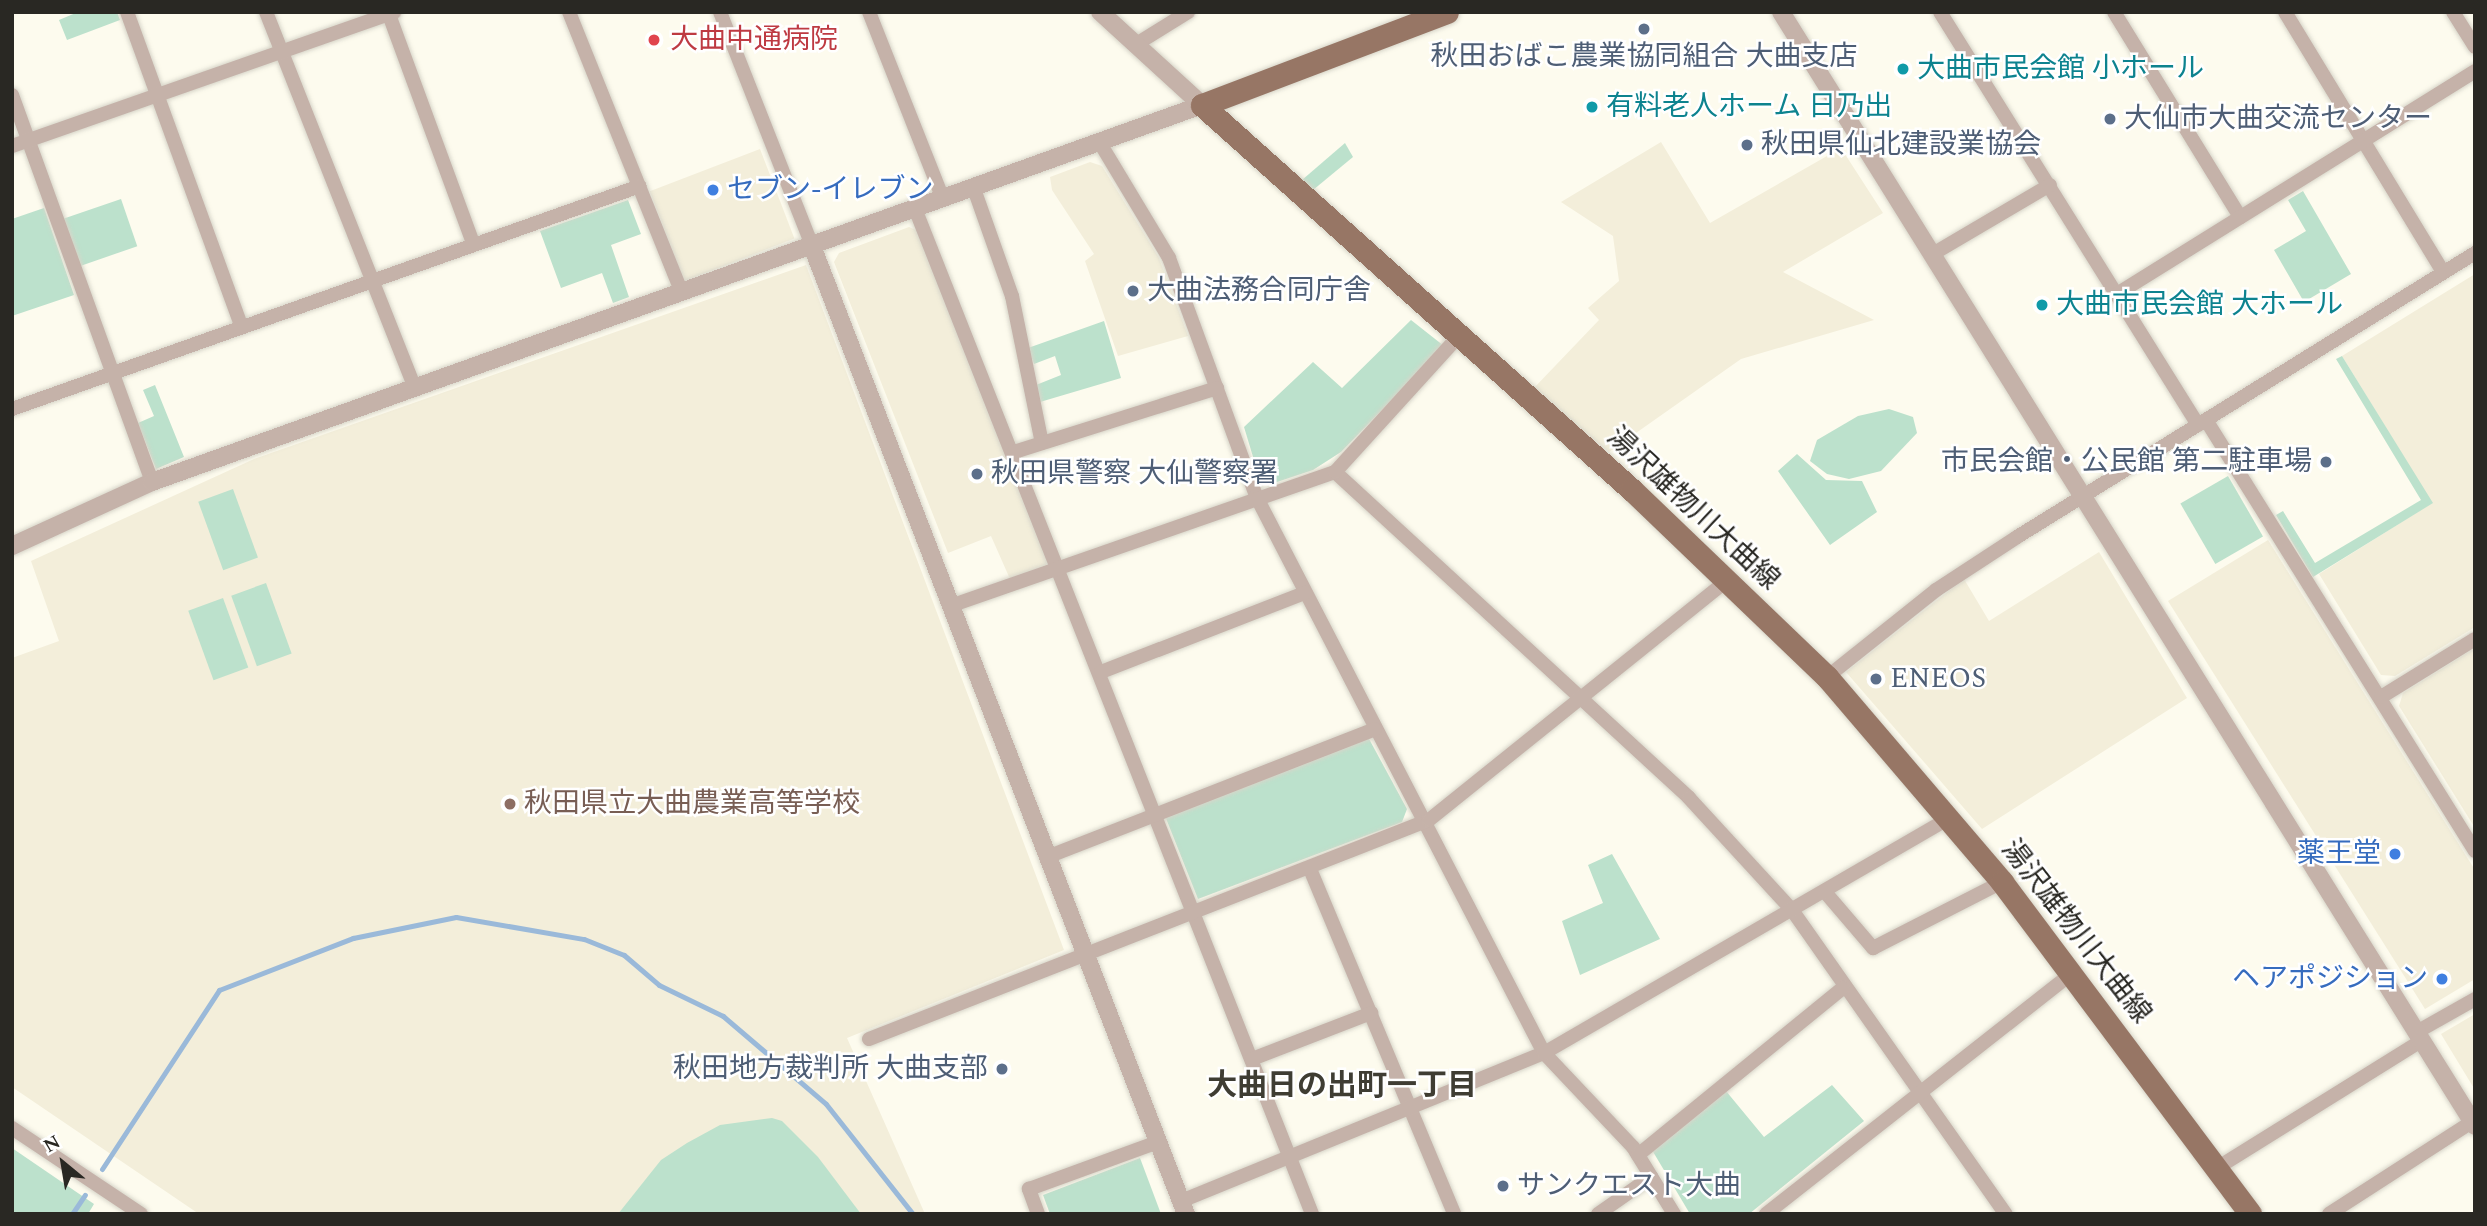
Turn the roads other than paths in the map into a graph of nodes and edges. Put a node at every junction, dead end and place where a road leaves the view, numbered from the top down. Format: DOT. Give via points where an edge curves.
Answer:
graph roads {
  1 [pos="127,12"];
  2 [pos="266,12"];
  3 [pos="569,12"];
  4 [pos="720,12"];
  5 [pos="869,12"];
  6 [pos="1100,12"];
  7 [pos="1188,12"];
  8 [pos="1447,12"];
  9 [pos="1781,12"];
  10 [pos="1940,12"];
  11 [pos="2113,12"];
  12 [pos="2285,12"];
  13 [pos="2453,12"];
  14 [pos="390,13"];
  15 [pos="1138,43"];
  16 [pos="2475,47"];
  17 [pos="282,53"];
  18 [pos="2475,71"];
  19 [pos="12,95"];
  20 [pos="158,96"];
  21 [pos="1202,105"];
  22 [pos="2364,140"];
  23 [pos="28,141"];
  24 [pos="1100,144"];
  25 [pos="12,146"];
  26 [pos="2050,185"];
  27 [pos="640,186"];
  28 [pos="973,186"];
  29 [pos="942,196"];
  30 [pos="914,206"];
  31 [pos="2240,217"];
  32 [pos="473,243"];
  33 [pos="812,246"];
  34 [pos="2475,253"];
  35 [pos="1931,256"];
  36 [pos="2443,272"];
  37 [pos="372,280"];
  38 [pos="681,290"];
  39 [pos="2117,294"];
  40 [pos="241,326"];
  41 [pos="1456,339"];
  42 [pos="108,374"];
  43 [pos="414,386"];
  44 [pos="1217,388"];
  45 [pos="12,409"];
  46 [pos="2202,423"];
  47 [pos="1042,443"];
  48 [pos="1014,452"];
  49 [pos="1335,472"];
  50 [pos="152,482"];
  51 [pos="1256,496"];
  52 [pos="2080,498"];
  53 [pos="12,546"];
  54 [pos="1060,567"];
  55 [pos="1727,580"];
  56 [pos="1305,593"];
  57 [pos="953,605"];
  58 [pos="2475,639"];
  59 [pos="1101,672"];
  60 [pos="1827,677"];
  61 [pos="1581,695"];
  62 [pos="2381,697"];
  63 [pos="1375,729"];
  64 [pos="1156,814"];
  65 [pos="1950,818"];
  66 [pos="1429,820"];
  67 [pos="2475,851"];
  68 [pos="1047,858"];
  69 [pos="1310,869"];
  70 [pos="2002,881"];
  71 [pos="1825,892"];
  72 [pos="1792,910"];
  73 [pos="1194,911"];
  74 [pos="1084,951"];
  75 [pos="2072,973"];
  76 [pos="1843,988"];
  77 [pos="2475,999"];
  78 [pos="1371,1013"];
  79 [pos="2418,1037"];
  80 [pos="869,1039"];
  81 [pos="1544,1053"];
  82 [pos="1252,1059"];
  83 [pos="1921,1090"];
  84 [pos="1410,1105"];
  85 [pos="2473,1124"];
  86 [pos="12,1128"];
  87 [pos="1158,1142"];
  88 [pos="1638,1154"];
  89 [pos="1289,1156"];
  90 [pos="2217,1168"];
  91 [pos="1651,1177"];
  92 [pos="1183,1207"];
  93 [pos="2005,1213"];
  94 [pos="141,1214"];
  95 [pos="1038,1214"];
  96 [pos="1312,1214"];
  97 [pos="1454,1214"];
  98 [pos="1598,1214"];
  99 [pos="1674,1214"];
  100 [pos="1766,1214"];
  101 [pos="2249,1214"];
  102 [pos="2329,1214"];
  1 -- 20 [label="street"];
  2 -- 17 [label="street"];
  3 -- 27 [label="street"];
  4 -- 33 [label="street"];
  5 -- 29 [label="street"];
  6 -- 15 [label="street"];
  7 -- 15 [label="street"];
  8 -- 21 [label="main road"];
  9 -- 35 [label="street"];
  10 -- 26 [label="street"];
  11 -- 31 [label="street"];
  12 -- 22 [label="street"];
  13 -- 16 [label="street"];
  14 -- 17 [label="street"];
  14 -- 32 [label="street"];
  15 -- 21 [label="street"];
  17 -- 20 [label="street"];
  17 -- 37 [label="street"];
  18 -- 22 [label="street"];
  19 -- 23 [label="street"];
  20 -- 23 [label="street"];
  20 -- 40 [label="street"];
  21 -- 24 [label="street"];
  21 -- 41 [label="main road, 湯沢雄物川大曲線"];
  22 -- 31 [label="street"];
  22 -- 36 [label="street"];
  23 -- 25 [label="street"];
  23 -- 42 [label="street"];
  24 -- 28 [label="street"];
  24 -- 44 [label="street" via="1169,258"];
  26 -- 35 [label="street"];
  26 -- 39 [label="street"];
  27 -- 32 [label="street"];
  27 -- 38 [label="street"];
  28 -- 29 [label="street"];
  28 -- 47 [label="street" via="1012,296"];
  29 -- 30 [label="street"];
  30 -- 33 [label="street"];
  30 -- 48 [label="street"];
  31 -- 39 [label="street"];
  32 -- 37 [label="street"];
  33 -- 38 [label="street"];
  33 -- 57 [label="street"];
  34 -- 36 [label="street"];
  35 -- 52 [label="street"];
  36 -- 46 [label="street"];
  37 -- 40 [label="street"];
  37 -- 43 [label="street"];
  38 -- 43 [label="street"];
  39 -- 46 [label="street"];
  40 -- 42 [label="street"];
  41 -- 49 [label="street"];
  41 -- 55 [label="main road, 湯沢雄物川大曲線"];
  42 -- 45 [label="street"];
  42 -- 50 [label="street"];
  43 -- 50 [label="street"];
  44 -- 47 [label="street"];
  44 -- 51 [label="street"];
  46 -- 52 [label="street"];
  46 -- 62 [label="street"];
  47 -- 48 [label="street"];
  48 -- 54 [label="street"];
  49 -- 51 [label="street"];
  49 -- 61 [label="street"];
  50 -- 53 [label="street"];
  51 -- 54 [label="street"];
  51 -- 56 [label="street"];
  52 -- 60 [label="street" via="1936,590"];
  52 -- 79 [label="street"];
  54 -- 57 [label="street"];
  54 -- 59 [label="street"];
  55 -- 60 [label="main road, 湯沢雄物川大曲線"];
  55 -- 61 [label="street"];
  56 -- 59 [label="street"];
  56 -- 63 [label="street"];
  57 -- 68 [label="street"];
  58 -- 62 [label="street"];
  59 -- 64 [label="street"];
  60 -- 65 [label="main road, 湯沢雄物川大曲線"];
  61 -- 66 [label="street"];
  61 -- 72 [label="street" via="1689,798"];
  62 -- 67 [label="street"];
  63 -- 64 [label="street"];
  63 -- 66 [label="street"];
  64 -- 68 [label="street"];
  64 -- 73 [label="street"];
  65 -- 70 [label="main road, 湯沢雄物川大曲線"];
  65 -- 71 [label="street"];
  66 -- 69 [label="street"];
  66 -- 81 [label="street"];
  68 -- 74 [label="street"];
  69 -- 73 [label="street"];
  69 -- 78 [label="street"];
  70 -- 71 [label="street" via="1873,948"];
  70 -- 75 [label="main road, 湯沢雄物川大曲線"];
  71 -- 72 [label="street"];
  72 -- 76 [label="street"];
  72 -- 81 [label="street"];
  73 -- 74 [label="street"];
  73 -- 82 [label="street"];
  74 -- 80 [label="street"];
  74 -- 87 [label="street"];
  75 -- 83 [label="street"];
  75 -- 90 [label="main road, 湯沢雄物川大曲線"];
  76 -- 83 [label="street"];
  76 -- 88 [label="street"];
  77 -- 79 [label="street"];
  78 -- 82 [label="street"];
  78 -- 84 [label="street"];
  79 -- 85 [label="street"];
  79 -- 90 [label="street"];
  81 -- 84 [label="street"];
  81 -- 88 [label="street"];
  82 -- 89 [label="street"];
  83 -- 93 [label="street"];
  83 -- 100 [label="street"];
  84 -- 89 [label="street"];
  84 -- 97 [label="street"];
  85 -- 102 [label="street"];
  86 -- 94 [label="street"];
  87 -- 92 [label="street"];
  87 -- 95 [label="street" via="1029,1189"];
  88 -- 91 [label="street"];
  89 -- 92 [label="street"];
  89 -- 96 [label="street"];
  90 -- 101 [label="main road, 湯沢雄物川大曲線"];
  91 -- 98 [label="street"];
  91 -- 99 [label="street"];
}
